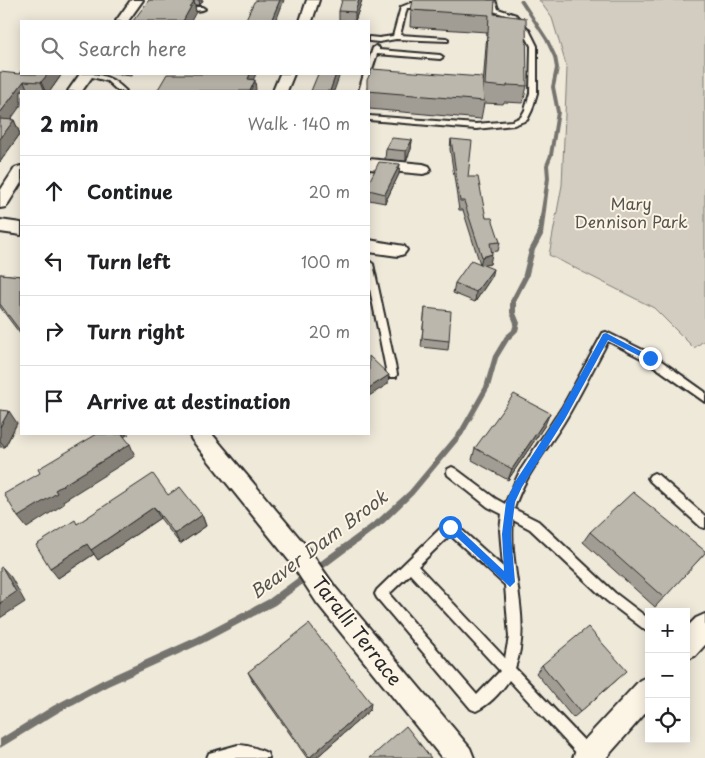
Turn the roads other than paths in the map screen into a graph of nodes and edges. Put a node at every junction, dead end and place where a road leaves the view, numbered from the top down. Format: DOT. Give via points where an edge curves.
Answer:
graph roads {
  1 [pos="314,0"];
  2 [pos="492,0"];
  3 [pos="138,4"];
  4 [pos="430,6"];
  5 [pos="173,7"];
  6 [pos="202,9"];
  7 [pos="486,9"];
  8 [pos="495,10"];
  9 [pos="123,20"];
  10 [pos="306,20"];
  11 [pos="396,37"];
  12 [pos="370,39"];
  13 [pos="378,40"];
  14 [pos="446,40"];
  15 [pos="374,52"];
  16 [pos="440,58"];
  17 [pos="370,65"];
  18 [pos="370,72"];
  19 [pos="378,74"];
  20 [pos="86,75"];
  21 [pos="91,75"];
  22 [pos="287,75"];
  23 [pos="367,75"];
  24 [pos="76,90"];
  25 [pos="121,90"];
  26 [pos="280,90"];
  27 [pos="362,90"];
  28 [pos="370,118"];
  29 [pos="370,164"];
  30 [pos="422,169"];
  31 [pos="20,173"];
  32 [pos="0,203"];
  33 [pos="0,226"];
  34 [pos="20,229"];
  35 [pos="370,246"];
  36 [pos="398,250"];
  37 [pos="370,269"];
  38 [pos="392,374"];
  39 [pos="705,398"];
  40 [pos="200,435"];
  41 [pos="452,472"];
  42 [pos="654,478"];
  43 [pos="508,512"];
  44 [pos="705,523"];
  45 [pos="410,566"];
  46 [pos="510,582"];
  47 [pos="645,624"];
  48 [pos="705,627"];
  49 [pos="690,643"];
  50 [pos="508,670"];
  51 [pos="645,693"];
  52 [pos="588,757"];
  53 [pos="214,758"];
  54 [pos="262,758"];
  55 [pos="460,758"];
  1 -- 10 [label="street"];
  2 -- 8 [label="lane"];
  3 -- 9 [label="street"];
  4 -- 11 [label="lane" via="404,7"];
  5 -- 6 [label="lane"];
  7 -- 8 [label="lane"];
  8 -- 28 [label="lane" via="513,16 534,46 533,97 523,120 492,127"];
  11 -- 13 [label="lane"];
  11 -- 14 [label="lane"];
  12 -- 13 [label="lane"];
  13 -- 15 [label="lane"];
  15 -- 16 [label="lane"];
  15 -- 17 [label="lane"];
  18 -- 19 [label="lane"];
  20 -- 24 [label="street"];
  21 -- 25 [label="lane" via="109,79"];
  22 -- 26 [label="street"];
  23 -- 27 [label="lane"];
  29 -- 30 [label="street"];
  31 -- 32 [label="street"];
  33 -- 34 [label="street"];
  35 -- 36 [label="street"];
  37 -- 38 [label="lane"];
  39 -- 43 [label="lane" via="650,358 606,336 562,416 518,484"];
  40 -- 55 [label="street, Taralli Terrace"];
  41 -- 43 [label="lane"];
  42 -- 44 [label="lane"];
  43 -- 46 [label="lane"];
  43 -- 47 [label="lane" via="534,525 611,598"];
  45 -- 46 [label="lane" via="450,527"];
  45 -- 50 [label="lane"];
  45 -- 50 [label="lane" via="381,594 476,704 497,686"];
  46 -- 50 [label="lane" via="515,642"];
  48 -- 49 [label="street"];
  50 -- 52 [label="lane"];
  51 -- 52 [label="street"];
  53 -- 54 [label="lane" via="248,751"];
}
